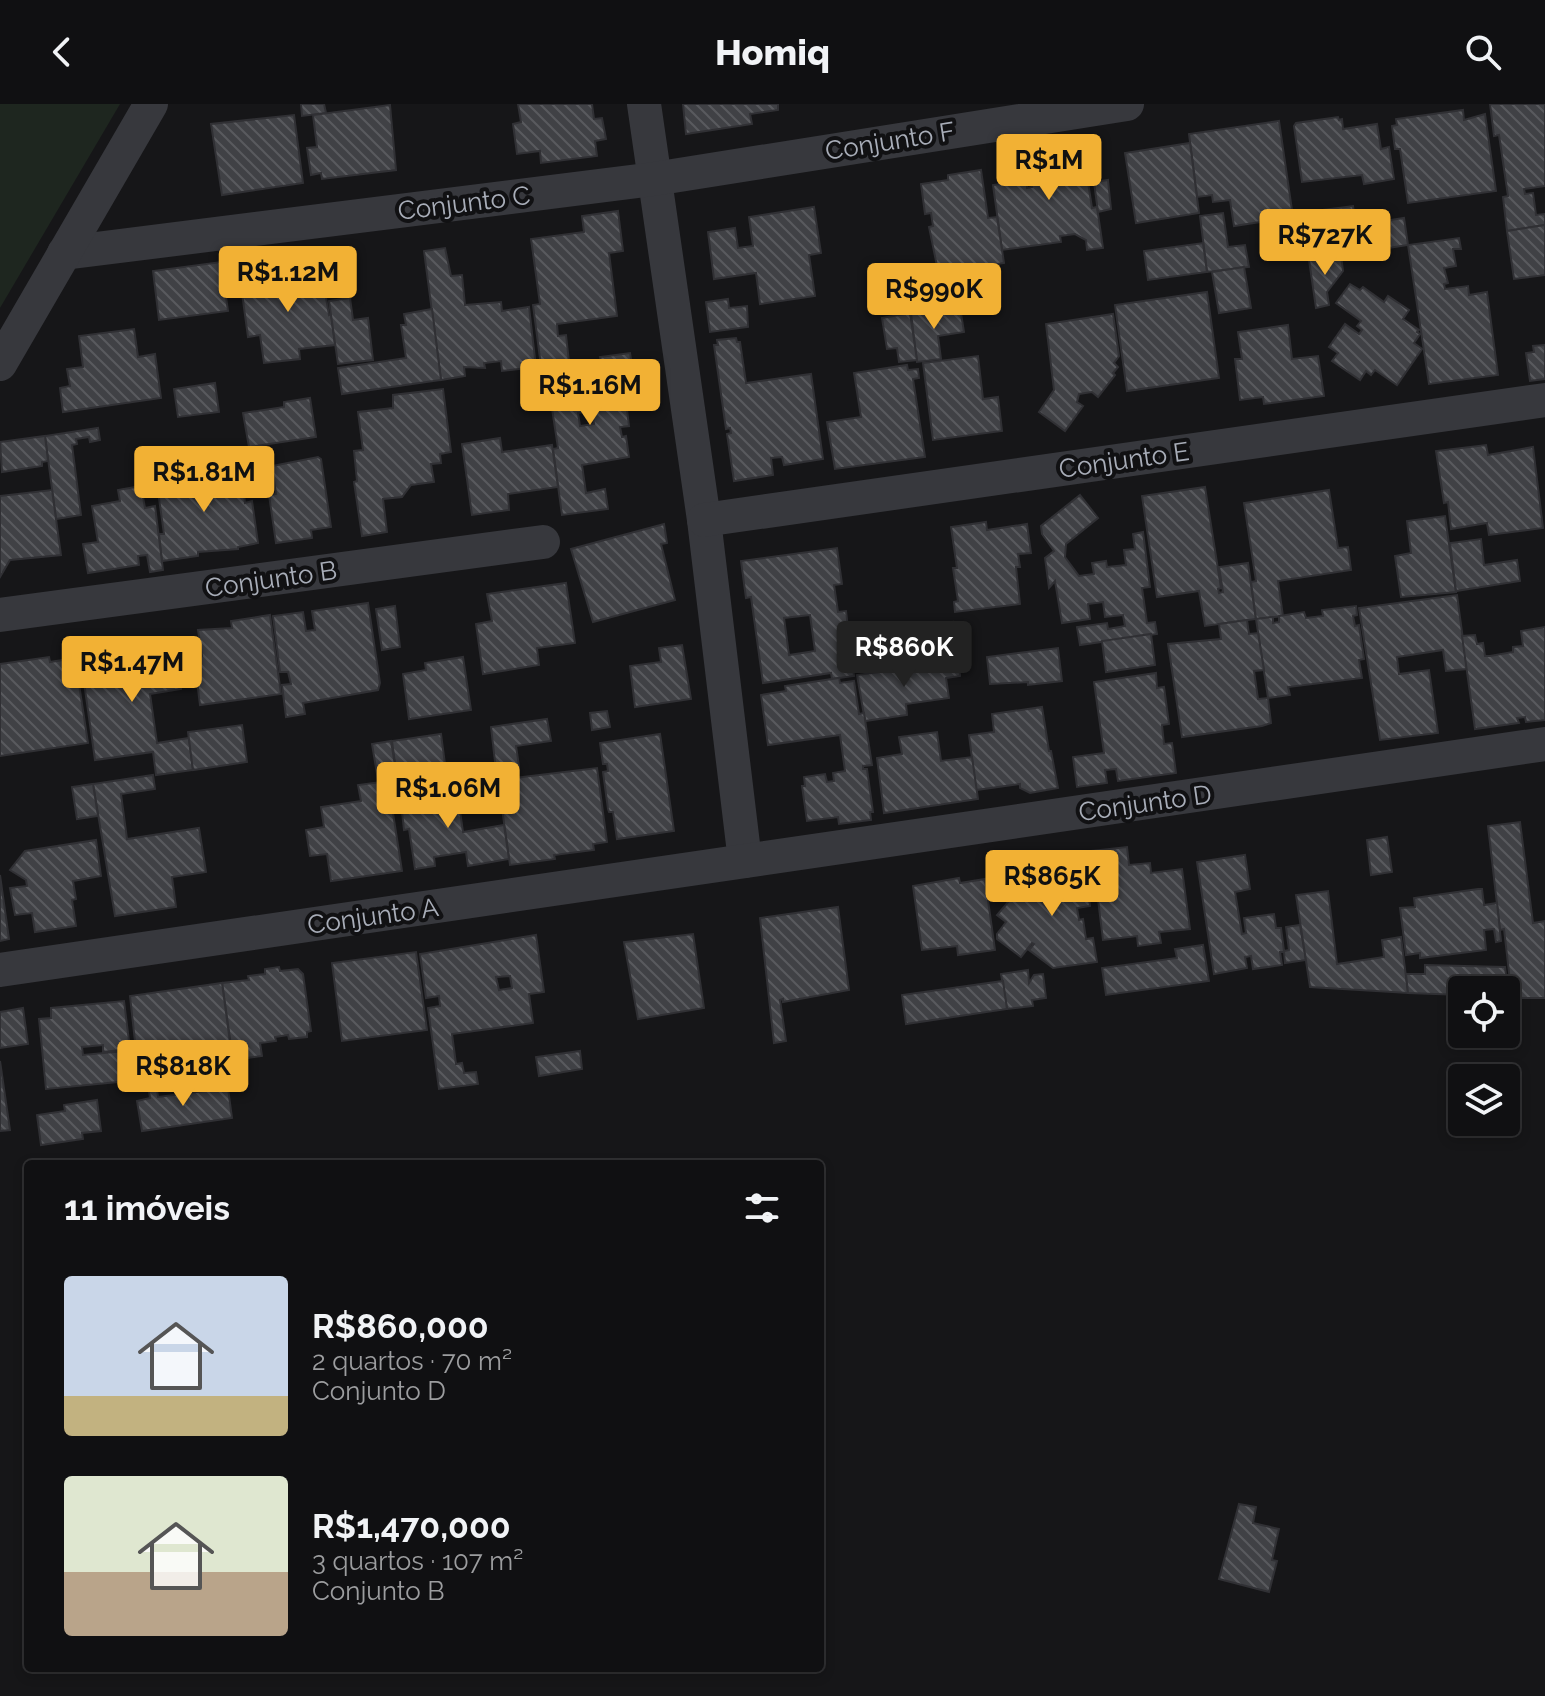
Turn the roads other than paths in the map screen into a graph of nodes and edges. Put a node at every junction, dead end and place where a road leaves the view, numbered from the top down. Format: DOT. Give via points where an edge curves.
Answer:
graph roads {
  1 [pos="151,104"];
  2 [pos="644,104"];
  3 [pos="1127,104"];
  4 [pos="654,179"];
  5 [pos="64,253"];
  6 [pos="0,364"];
  7 [pos="1545,400"];
  8 [pos="704,520"];
  9 [pos="543,542"];
  10 [pos="0,615"];
  11 [pos="1545,744"];
  12 [pos="745,861"];
  13 [pos="0,970"];
  1 -- 5 [label="street"];
  2 -- 4 [label="street"];
  3 -- 4 [label="street, Conjunto F"];
  4 -- 5 [label="street, Conjunto C"];
  4 -- 8 [label="street"];
  5 -- 6 [label="street"];
  7 -- 8 [label="street, Conjunto E"];
  8 -- 12 [label="street"];
  9 -- 10 [label="street, Conjunto B"];
  11 -- 12 [label="street, Conjunto D"];
  12 -- 13 [label="street, Conjunto A"];
}
